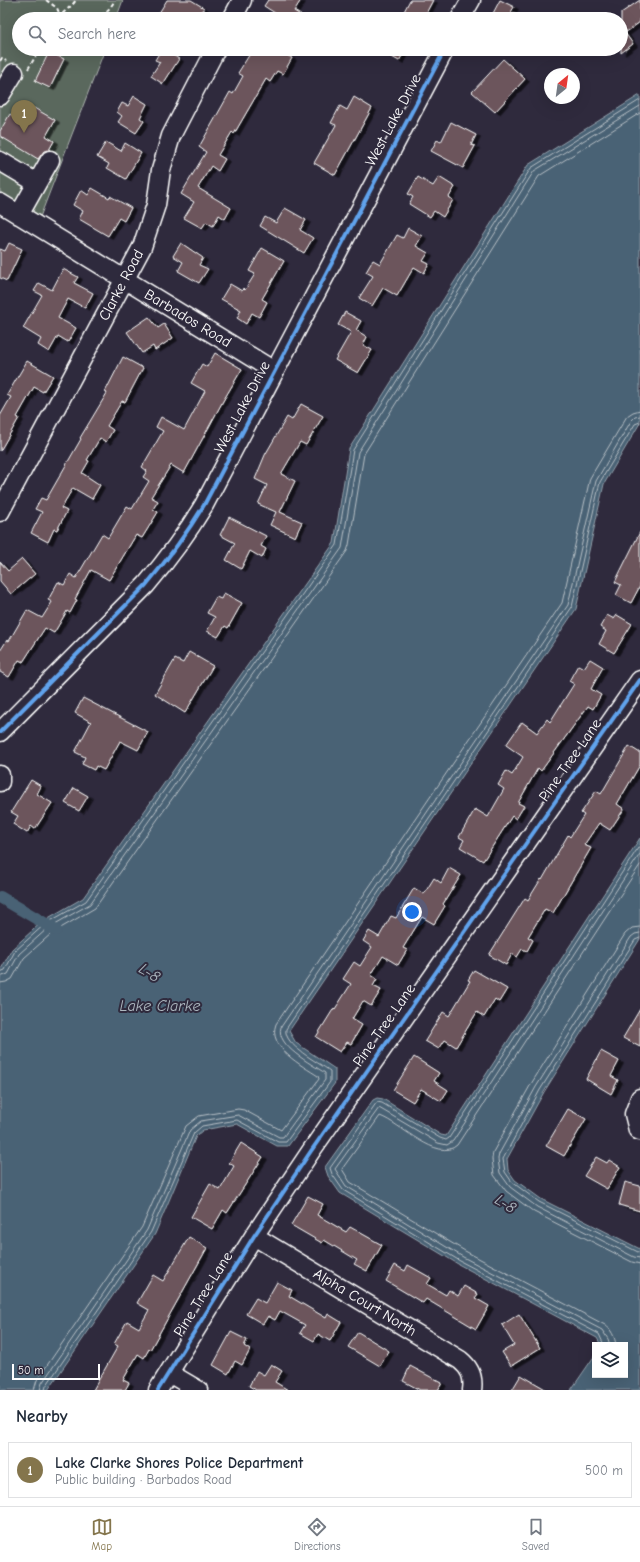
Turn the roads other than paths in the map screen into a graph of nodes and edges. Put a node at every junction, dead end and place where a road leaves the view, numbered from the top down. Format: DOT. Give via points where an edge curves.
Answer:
graph roads {
  1 [pos="242,0"];
  2 [pos="470,0"];
  3 [pos="236,12"];
  4 [pos="464,12"];
  5 [pos="212,56"];
  6 [pos="441,56"];
  7 [pos="14,73"];
  8 [pos="0,96"];
  9 [pos="50,160"];
  10 [pos="0,161"];
  11 [pos="37,183"];
  12 [pos="0,203"];
  13 [pos="19,215"];
  14 [pos="124,279"];
  15 [pos="274,371"];
  16 [pos="0,512"];
  17 [pos="640,680"];
  18 [pos="0,732"];
  19 [pos="0,775"];
  20 [pos="0,782"];
  21 [pos="640,1098"];
  22 [pos="640,1131"];
  23 [pos="254,1236"];
  24 [pos="169,1372"];
  25 [pos="472,1381"];
  26 [pos="158,1390"];
  27 [pos="198,1390"];
  1 -- 3 [label="street"];
  2 -- 4 [label="street"];
  5 -- 14 [label="street, Clarke Road" via="171,136 148,230 142,247"];
  6 -- 15 [label="street, West Lake Drive"];
  7 -- 8 [label="street"];
  9 -- 11 [label="street"];
  10 -- 11 [label="street"];
  11 -- 13 [label="street"];
  12 -- 13 [label="street, Barbados Road"];
  13 -- 14 [label="street, Barbados Road"];
  14 -- 15 [label="street, Barbados Road"];
  14 -- 16 [label="street, Clarke Road"];
  15 -- 18 [label="street, West Lake Drive" via="204,505 168,560"];
  17 -- 23 [label="street, Pine Tree Lane" via="315,1144"];
  19 -- 20 [label="street"];
  21 -- 22 [label="street" via="634,1114"];
  23 -- 24 [label="street, Pine Tree Lane"];
  23 -- 25 [label="street, Alpha Court North" via="460,1360 467,1366"];
  24 -- 26 [label="street, Pine Tree Lane"];
  24 -- 27 [label="street"];
}
